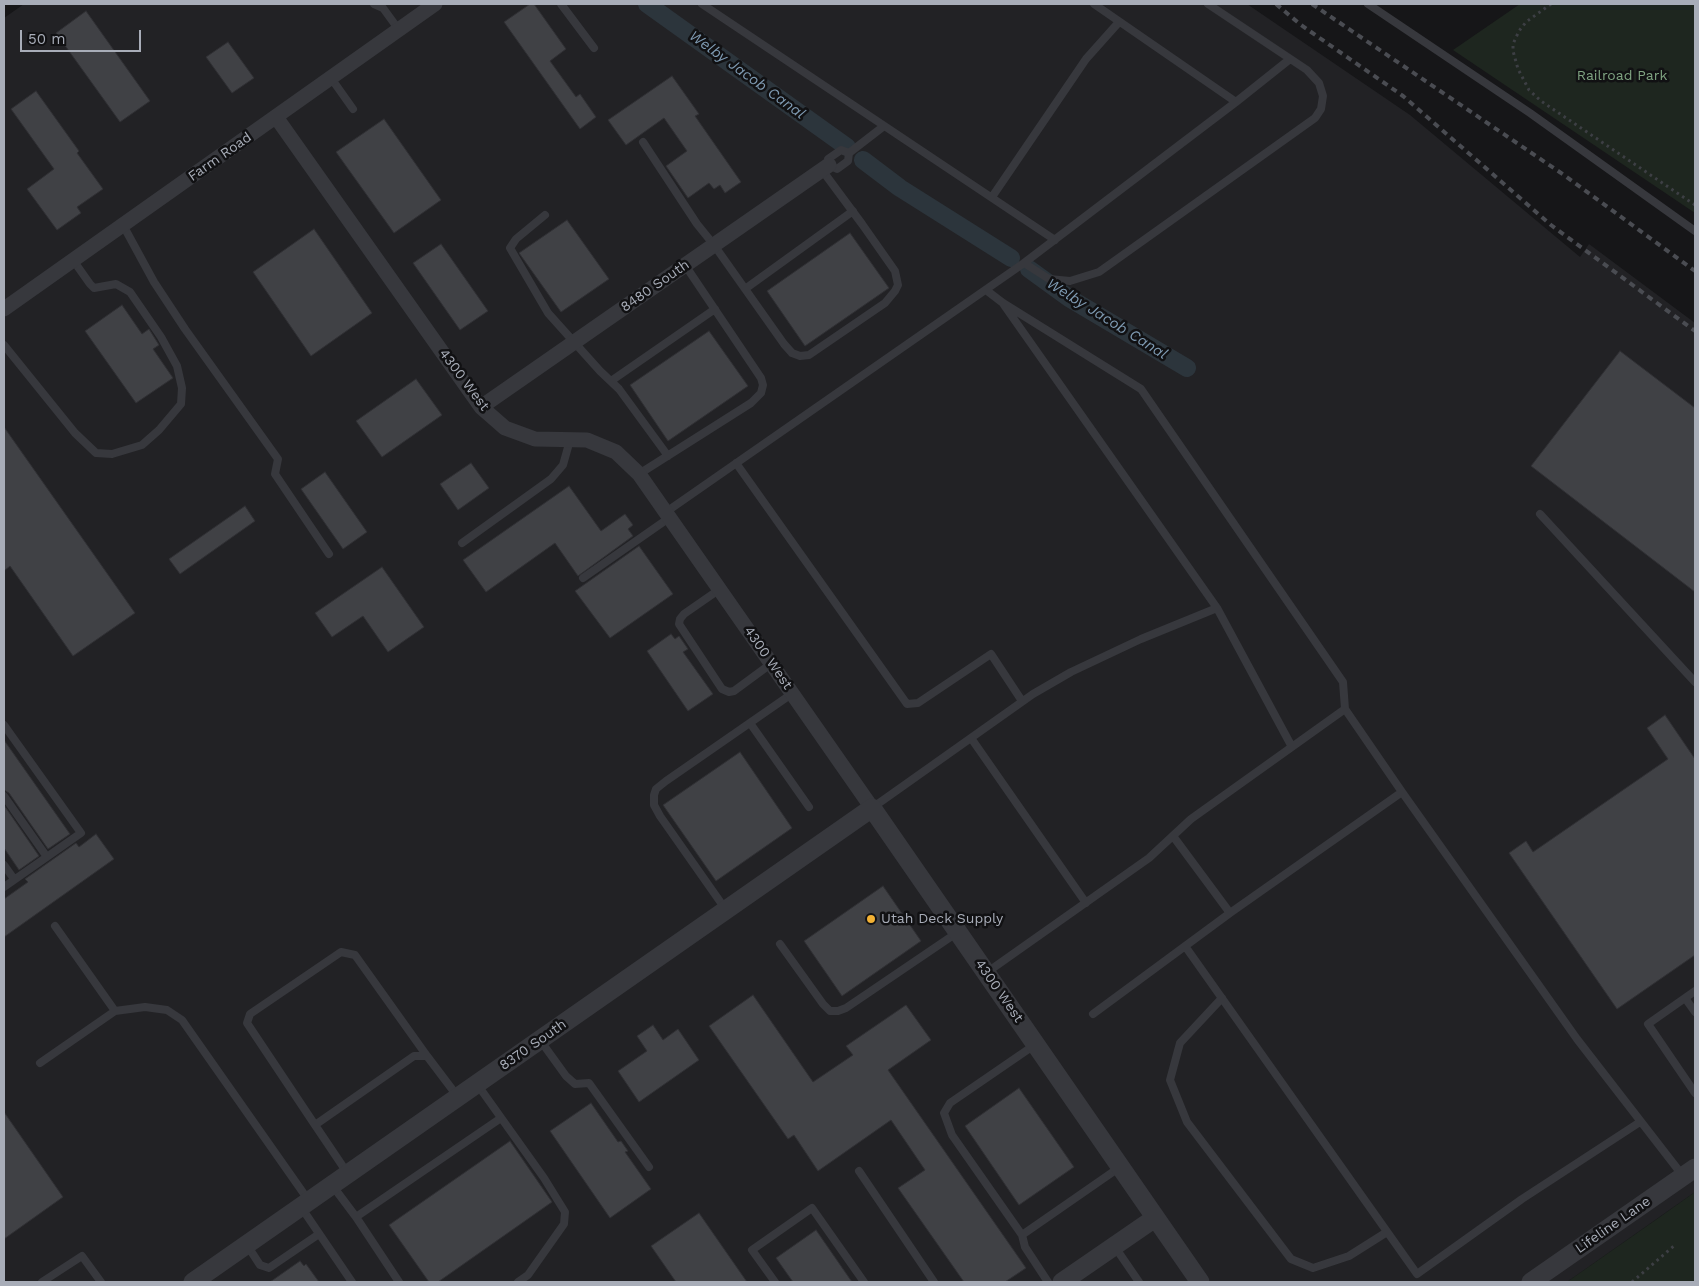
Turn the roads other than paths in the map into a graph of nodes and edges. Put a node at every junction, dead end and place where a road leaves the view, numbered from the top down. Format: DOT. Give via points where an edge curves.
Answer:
graph roads {
  1 [pos="374,4"];
  2 [pos="435,4"];
  3 [pos="561,4"];
  4 [pos="702,4"];
  5 [pos="1094,4"];
  6 [pos="1208,4"];
  7 [pos="1368,4"];
  8 [pos="1120,22"];
  9 [pos="399,30"];
  10 [pos="594,48"];
  11 [pos="1290,60"];
  12 [pos="331,78"];
  13 [pos="1236,102"];
  14 [pos="352,108"];
  15 [pos="276,117"];
  16 [pos="884,126"];
  17 [pos="643,142"];
  18 [pos="849,153"];
  19 [pos="826,168"];
  20 [pos="992,197"];
  21 [pos="854,212"];
  22 [pos="545,215"];
  23 [pos="123,225"];
  24 [pos="1695,231"];
  25 [pos="1055,240"];
  26 [pos="714,245"];
  27 [pos="73,260"];
  28 [pos="1024,263"];
  29 [pos="686,265"];
  30 [pos="745,289"];
  31 [pos="986,290"];
  32 [pos="1003,303"];
  33 [pos="4,309"];
  34 [pos="715,310"];
  35 [pos="575,342"];
  36 [pos="4,345"];
  37 [pos="611,381"];
  38 [pos="481,407"];
  39 [pos="570,440"];
  40 [pos="668,456"];
  41 [pos="736,463"];
  42 [pos="639,474"];
  43 [pos="1540,514"];
  44 [pos="668,515"];
  45 [pos="462,543"];
  46 [pos="329,554"];
  47 [pos="583,578"];
  48 [pos="720,589"];
  49 [pos="1218,608"];
  50 [pos="772,664"];
  51 [pos="1695,682"];
  52 [pos="792,693"];
  53 [pos="1022,701"];
  54 [pos="1345,709"];
  55 [pos="750,723"];
  56 [pos="4,725"];
  57 [pos="971,738"];
  58 [pos="1292,747"];
  59 [pos="1402,792"];
  60 [pos="4,796"];
  61 [pos="809,807"];
  62 [pos="872,808"];
  63 [pos="1172,836"];
  64 [pos="47,857"];
  65 [pos="4,865"];
  66 [pos="14,879"];
  67 [pos="4,886"];
  68 [pos="1086,903"];
  69 [pos="726,910"];
  70 [pos="1230,913"];
  71 [pos="55,926"];
  72 [pos="958,932"];
  73 [pos="780,944"];
  74 [pos="1185,946"];
  75 [pos="986,973"];
  76 [pos="1695,991"];
  77 [pos="1222,998"];
  78 [pos="1685,998"];
  79 [pos="115,1010"];
  80 [pos="1695,1012"];
  81 [pos="1092,1014"];
  82 [pos="540,1040"];
  83 [pos="1036,1044"];
  84 [pos="426,1056"];
  85 [pos="40,1062"];
  86 [pos="477,1084"];
  87 [pos="1695,1093"];
  88 [pos="458,1097"];
  89 [pos="501,1118"];
  90 [pos="1640,1122"];
  91 [pos="314,1125"];
  92 [pos="1120,1167"];
  93 [pos="649,1168"];
  94 [pos="858,1171"];
  95 [pos="1689,1172"];
  96 [pos="348,1174"];
  97 [pos="332,1185"];
  98 [pos="305,1204"];
  99 [pos="356,1217"];
  100 [pos="1155,1218"];
  101 [pos="1387,1232"];
  102 [pos="319,1234"];
  103 [pos="1022,1235"];
  104 [pos="247,1245"];
  105 [pos="1115,1246"];
  106 [pos="42,1282"];
  107 [pos="102,1282"];
  108 [pos="193,1282"];
  109 [pos="352,1282"];
  110 [pos="399,1282"];
  111 [pos="518,1282"];
  112 [pos="775,1282"];
  113 [pos="864,1282"];
  114 [pos="934,1282"];
  115 [pos="1048,1282"];
  116 [pos="1062,1282"];
  117 [pos="1140,1282"];
  118 [pos="1200,1282"];
  119 [pos="1532,1282"];
  1 -- 9 [label="lane" via="383,8"];
  2 -- 9 [label="street, Farm Road"];
  3 -- 10 [label="lane"];
  4 -- 16 [label="lane"];
  5 -- 8 [label="lane"];
  6 -- 11 [label="lane"];
  7 -- 24 [label="lane" via="1530,113"];
  8 -- 13 [label="lane"];
  8 -- 20 [label="lane" via="1086,60"];
  9 -- 12 [label="street, Farm Road"];
  11 -- 13 [label="lane"];
  11 -- 28 [label="lane" via="1307,70 1318,83 1323,96 1321,109 1315,118 1099,272 1070,281 1049,279"];
  12 -- 14 [label="lane"];
  12 -- 15 [label="street, Farm Road"];
  13 -- 25 [label="lane"];
  15 -- 23 [label="street, Farm Road"];
  15 -- 38 [label="street, 4300 West"];
  16 -- 18 [label="lane"];
  16 -- 20 [label="lane"];
  17 -- 26 [label="lane"];
  18 -- 19 [label="lane" via="848,161 837,169"];
  18 -- 19 [label="lane" via="841,150 828,159"];
  19 -- 21 [label="lane"];
  19 -- 26 [label="street, 8480 South"];
  20 -- 25 [label="lane"];
  21 -- 30 [label="lane"];
  21 -- 30 [label="lane" via="898,277 898,285 885,303 810,355 800,356 784,344"];
  22 -- 35 [label="lane" via="510,248 548,314"];
  23 -- 27 [label="street, Farm Road"];
  23 -- 46 [label="lane" via="154,282 185,329 278,459 275,474"];
  25 -- 28 [label="lane"];
  26 -- 29 [label="street, 8480 South"];
  26 -- 30 [label="lane"];
  27 -- 33 [label="street, Farm Road"];
  27 -- 36 [label="lane" via="94,288 116,284 130,292 177,366 182,388 181,404 142,445 112,454 96,453 75,433"];
  28 -- 31 [label="lane"];
  29 -- 34 [label="lane"];
  29 -- 35 [label="street, 8480 South"];
  31 -- 32 [label="lane"];
  31 -- 41 [label="lane"];
  32 -- 49 [label="lane"];
  32 -- 54 [label="lane" via="1141,388 1343,682"];
  34 -- 37 [label="lane"];
  34 -- 40 [label="lane" via="761,378 761,393 751,403"];
  35 -- 37 [label="lane"];
  35 -- 38 [label="street, 8480 South"];
  37 -- 40 [label="lane"];
  38 -- 39 [label="street, 4300 West" via="505,428 535,439"];
  39 -- 42 [label="street, 4300 West" via="587,440 616,452"];
  39 -- 45 [label="lane" via="563,465 552,480"];
  40 -- 42 [label="lane"];
  41 -- 44 [label="lane"];
  41 -- 53 [label="lane" via="907,704 918,703 991,654"];
  42 -- 44 [label="street, 4300 West"];
  43 -- 51 [label="lane"];
  44 -- 47 [label="lane"];
  44 -- 48 [label="street, 4300 West"];
  48 -- 50 [label="street, 4300 West"];
  48 -- 50 [label="lane" via="684,614 679,624 722,689 734,691"];
  49 -- 53 [label="lane" via="1070,672"];
  49 -- 58 [label="lane"];
  50 -- 52 [label="street, 4300 West"];
  52 -- 55 [label="lane"];
  52 -- 62 [label="street, 4300 West"];
  53 -- 57 [label="lane"];
  54 -- 58 [label="lane"];
  54 -- 59 [label="lane"];
  55 -- 61 [label="lane"];
  55 -- 69 [label="lane" via="666,781 654,795 660,816"];
  56 -- 64 [label="lane" via="81,833"];
  57 -- 62 [label="lane"];
  57 -- 68 [label="lane"];
  58 -- 63 [label="lane"];
  59 -- 70 [label="lane"];
  59 -- 90 [label="lane" via="1577,1039"];
  60 -- 64 [label="lane"];
  62 -- 69 [label="street, 8370 South"];
  62 -- 72 [label="street, 4300 West"];
  63 -- 68 [label="lane" via="1149,858"];
  63 -- 70 [label="lane"];
  64 -- 66 [label="lane"];
  65 -- 66 [label="lane"];
  66 -- 67 [label="lane"];
  68 -- 75 [label="lane"];
  69 -- 82 [label="street, 8370 South"];
  70 -- 74 [label="lane"];
  71 -- 79 [label="lane"];
  72 -- 73 [label="lane" via="838,1011 830,1011 822,1004"];
  72 -- 75 [label="street, 4300 West"];
  74 -- 77 [label="lane"];
  74 -- 81 [label="lane"];
  75 -- 83 [label="street, 4300 West"];
  76 -- 78 [label="lane"];
  77 -- 101 [label="lane"];
  77 -- 101 [label="lane" via="1180,1043 1170,1080 1187,1122 1291,1258 1313,1268 1349,1256"];
  78 -- 80 [label="lane"];
  78 -- 87 [label="lane" via="1648,1024"];
  79 -- 85 [label="lane"];
  79 -- 98 [label="lane" via="145,1007 167,1010 182,1020"];
  82 -- 86 [label="street, 8370 South"];
  82 -- 93 [label="lane" via="575,1084 589,1083"];
  83 -- 92 [label="street, 4300 West"];
  83 -- 103 [label="lane" via="950,1103 944,1113 952,1135"];
  84 -- 88 [label="lane"];
  84 -- 91 [label="lane" via="414,1056"];
  84 -- 91 [label="lane" via="355,955 341,952 250,1014 247,1023"];
  86 -- 88 [label="street, 8370 South"];
  86 -- 89 [label="lane"];
  88 -- 96 [label="street, 8370 South"];
  89 -- 99 [label="lane"];
  89 -- 111 [label="lane" via="565,1212 564,1224 528,1275"];
  90 -- 95 [label="lane"];
  90 -- 101 [label="lane" via="1522,1199 1417,1274"];
  91 -- 96 [label="lane"];
  92 -- 100 [label="street, 4300 West"];
  92 -- 103 [label="lane"];
  94 -- 114 [label="lane"];
  95 -- 119 [label="street, Lifeline Lane"];
  96 -- 97 [label="street, 8370 South"];
  97 -- 98 [label="street, 8370 South"];
  97 -- 99 [label="lane"];
  98 -- 102 [label="lane"];
  98 -- 104 [label="street, 8370 South"];
  99 -- 110 [label="lane"];
  100 -- 105 [label="street"];
  100 -- 118 [label="street, 4300 West"];
  102 -- 104 [label="lane" via="269,1268 260,1265"];
  102 -- 109 [label="lane"];
  103 -- 115 [label="lane" via="1025,1247"];
  104 -- 108 [label="street, 8370 South"];
  105 -- 116 [label="street"];
  105 -- 117 [label="lane"];
  106 -- 107 [label="lane" via="82,1256"];
  112 -- 113 [label="lane" via="752,1250 812,1208"];
}
